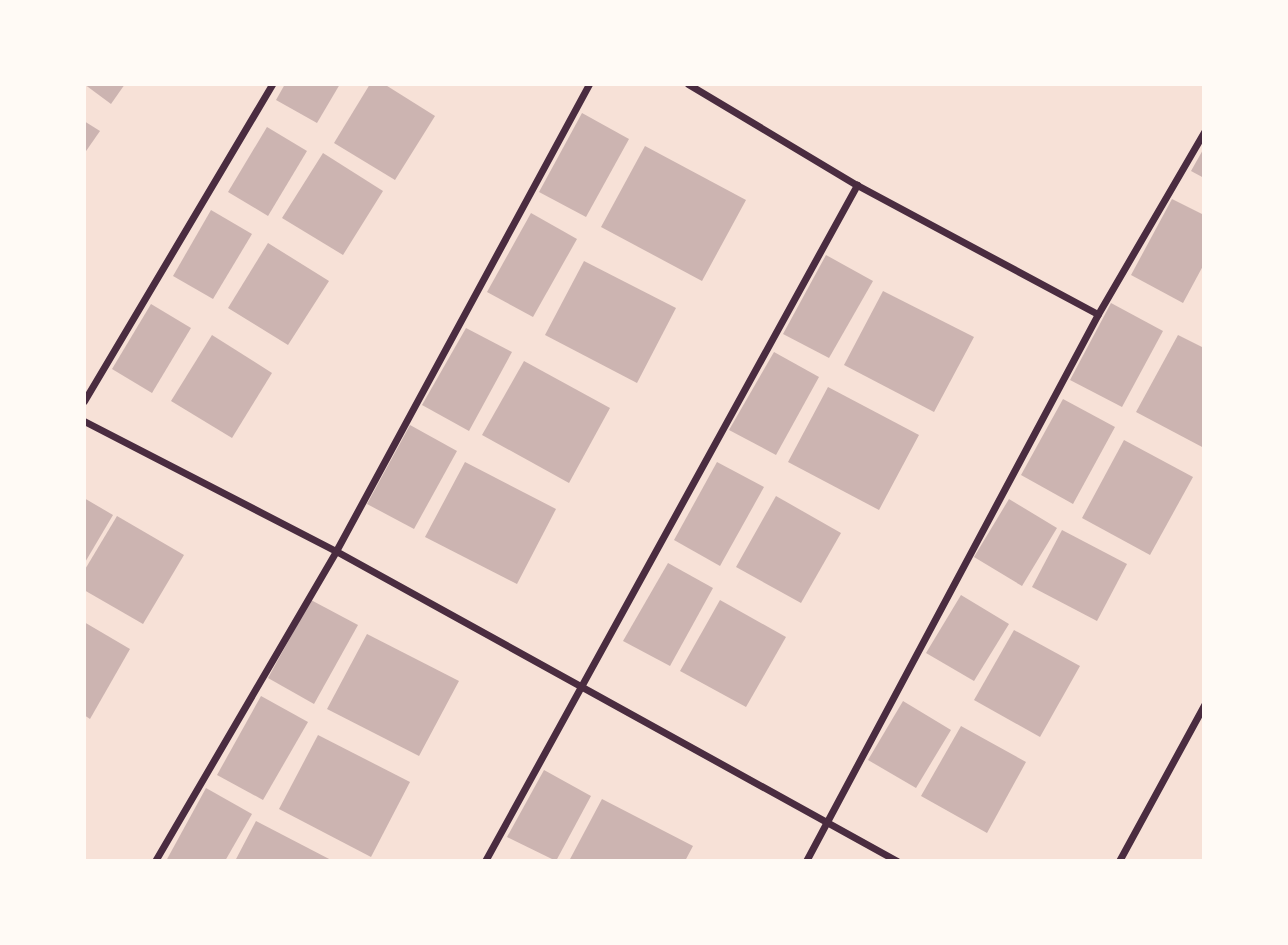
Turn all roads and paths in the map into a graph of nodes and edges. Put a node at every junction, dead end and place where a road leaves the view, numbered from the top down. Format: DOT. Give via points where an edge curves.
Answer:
graph roads {
  1 [pos="272,84"];
  2 [pos="589,84"];
  3 [pos="688,84"];
  4 [pos="1204,132"];
  5 [pos="857,185"];
  6 [pos="1098,314"];
  7 [pos="84,401"];
  8 [pos="84,421"];
  9 [pos="336,551"];
  10 [pos="584,688"];
  11 [pos="1204,705"];
  12 [pos="826,825"];
  13 [pos="155,861"];
  14 [pos="485,861"];
  15 [pos="806,861"];
  16 [pos="897,861"];
  17 [pos="1119,861"];
  1 -- 7 [label="street"];
  2 -- 9 [label="street"];
  3 -- 5 [label="street"];
  4 -- 6 [label="street"];
  5 -- 6 [label="street"];
  5 -- 10 [label="street"];
  6 -- 12 [label="street"];
  8 -- 9 [label="street"];
  9 -- 10 [label="street"];
  9 -- 13 [label="street"];
  10 -- 12 [label="street"];
  10 -- 14 [label="street"];
  11 -- 17 [label="street"];
  12 -- 15 [label="street"];
  12 -- 16 [label="street"];
}
